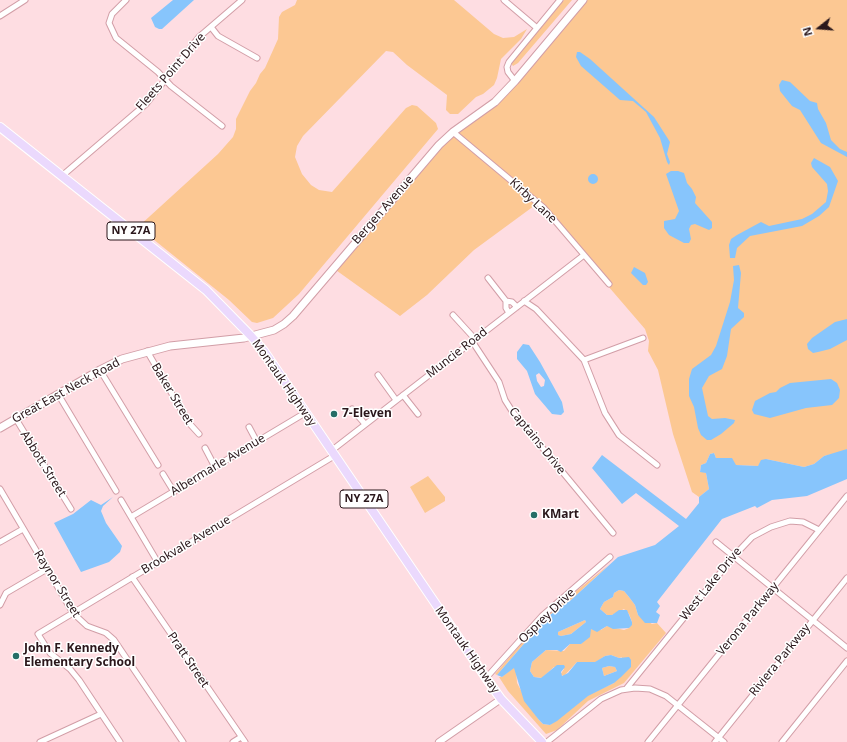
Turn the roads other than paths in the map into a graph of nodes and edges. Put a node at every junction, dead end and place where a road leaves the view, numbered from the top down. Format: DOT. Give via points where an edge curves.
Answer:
graph roads {
  1 [pos="25,0"];
  2 [pos="126,0"];
  3 [pos="242,0"];
  4 [pos="504,0"];
  5 [pos="560,0"];
  6 [pos="583,0"];
  7 [pos="0,16"];
  8 [pos="211,27"];
  9 [pos="537,28"];
  10 [pos="257,58"];
  11 [pos="165,80"];
  12 [pos="515,81"];
  13 [pos="222,126"];
  14 [pos="0,127"];
  15 [pos="453,132"];
  16 [pos="62,175"];
  17 [pos="584,254"];
  18 [pos="488,278"];
  19 [pos="609,284"];
  20 [pos="506,301"];
  21 [pos="524,301"];
  22 [pos="517,307"];
  23 [pos="509,313"];
  24 [pos="453,315"];
  25 [pos="251,336"];
  26 [pos="643,338"];
  27 [pos="474,340"];
  28 [pos="146,351"];
  29 [pos="584,360"];
  30 [pos="100,370"];
  31 [pos="378,376"];
  32 [pos="58,394"];
  33 [pos="403,395"];
  34 [pos="396,400"];
  35 [pos="352,410"];
  36 [pos="306,413"];
  37 [pos="418,414"];
  38 [pos="16,419"];
  39 [pos="365,424"];
  40 [pos="250,427"];
  41 [pos="0,428"];
  42 [pos="199,434"];
  43 [pos="257,442"];
  44 [pos="205,448"];
  45 [pos="332,454"];
  46 [pos="158,465"];
  47 [pos="657,465"];
  48 [pos="215,467"];
  49 [pos="163,474"];
  50 [pos="0,489"];
  51 [pos="116,491"];
  52 [pos="174,492"];
  53 [pos="847,496"];
  54 [pos="121,500"];
  55 [pos="71,509"];
  56 [pos="131,517"];
  57 [pos="24,528"];
  58 [pos="819,530"];
  59 [pos="613,533"];
  60 [pos="0,542"];
  61 [pos="716,542"];
  62 [pos="734,556"];
  63 [pos="610,557"];
  64 [pos="157,561"];
  65 [pos="47,568"];
  66 [pos="132,577"];
  67 [pos="847,578"];
  68 [pos="773,588"];
  69 [pos="0,605"];
  70 [pos="73,613"];
  71 [pos="812,620"];
  72 [pos="847,648"];
  73 [pos="847,661"];
  74 [pos="486,678"];
  75 [pos="626,689"];
  76 [pos="502,700"];
  77 [pos="678,705"];
  78 [pos="101,714"];
  79 [pos="241,737"];
  80 [pos="716,740"];
  81 [pos="40,742"];
  82 [pos="120,742"];
  83 [pos="183,742"];
  84 [pos="233,742"];
  85 [pos="244,742"];
  86 [pos="439,742"];
  87 [pos="542,742"];
  88 [pos="547,742"];
  89 [pos="648,742"];
  90 [pos="724,742"];
  91 [pos="782,742"];
  1 -- 7 [label="street"];
  2 -- 11 [label="street" via="112,14 109,23 111,31"];
  3 -- 8 [label="street, Fleets Point Drive"];
  4 -- 9 [label="street"];
  5 -- 9 [label="street"];
  6 -- 12 [label="main road, Bergen Avenue"];
  8 -- 10 [label="street" via="218,36"];
  8 -- 11 [label="street, Fleets Point Drive" via="199,37"];
  9 -- 12 [label="street" via="507,67"];
  11 -- 13 [label="street"];
  11 -- 16 [label="street, Fleets Point Drive" via="146,104"];
  12 -- 15 [label="main road, Bergen Avenue" via="495,102"];
  14 -- 16 [label="main road, Montauk Highway / NY 27A"];
  15 -- 17 [label="street, Kirby Lane" via="544,208"];
  15 -- 25 [label="main road, Bergen Avenue" via="439,145 293,316 274,330"];
  16 -- 25 [label="main road, Montauk Highway / NY 27A" via="206,290"];
  17 -- 19 [label="street, Kirby Lane"];
  17 -- 21 [label="street, Muncie Road"];
  18 -- 20 [label="street"];
  20 -- 22 [label="street"];
  20 -- 23 [label="street"];
  21 -- 22 [label="street, Muncie Road"];
  21 -- 29 [label="street" via="536,309"];
  22 -- 23 [label="street, Muncie Road"];
  23 -- 27 [label="street, Muncie Road"];
  24 -- 27 [label="street, Captains Drive"];
  25 -- 28 [label="main road, Great East Neck Road"];
  25 -- 36 [label="main road, Montauk Highway / NY 27A"];
  26 -- 29 [label="street"];
  27 -- 33 [label="street, Muncie Road"];
  27 -- 59 [label="street, Captains Drive" via="499,382 512,411"];
  28 -- 30 [label="main road, Great East Neck Road"];
  28 -- 42 [label="street, Baker Street" via="189,423"];
  29 -- 47 [label="street" via="605,413 619,435"];
  30 -- 32 [label="main road, Great East Neck Road"];
  30 -- 46 [label="street"];
  31 -- 34 [label="street"];
  32 -- 38 [label="main road, Great East Neck Road"];
  32 -- 51 [label="street"];
  33 -- 34 [label="street, Muncie Road"];
  33 -- 37 [label="street"];
  34 -- 39 [label="street, Muncie Road"];
  35 -- 39 [label="street"];
  36 -- 43 [label="street, Albermarle Avenue"];
  36 -- 45 [label="main road, Montauk Highway / NY 27A"];
  38 -- 41 [label="main road, Great East Neck Road"];
  38 -- 55 [label="street, Abbott Street"];
  39 -- 45 [label="street, Muncie Road"];
  40 -- 43 [label="street"];
  43 -- 48 [label="street, Albermarle Avenue"];
  44 -- 48 [label="street"];
  45 -- 64 [label="street, Brookvale Avenue"];
  45 -- 74 [label="main road, Montauk Highway / NY 27A"];
  48 -- 52 [label="street, Albermarle Avenue"];
  49 -- 52 [label="street"];
  50 -- 57 [label="street, Raynor Street"];
  52 -- 56 [label="street, Albermarle Avenue"];
  53 -- 58 [label="street, Verona Parkway"];
  54 -- 56 [label="street"];
  56 -- 64 [label="street"];
  57 -- 60 [label="street"];
  57 -- 65 [label="street, Raynor Street"];
  58 -- 62 [label="street, West Lake Drive" via="797,521 777,525 752,537"];
  58 -- 68 [label="street, Verona Parkway"];
  61 -- 62 [label="street"];
  62 -- 68 [label="street"];
  62 -- 75 [label="street, West Lake Drive"];
  63 -- 74 [label="street, Osprey Drive" via="542,616"];
  64 -- 66 [label="street, Brookvale Avenue"];
  65 -- 69 [label="street" via="6,593"];
  65 -- 70 [label="street, Raynor Street"];
  66 -- 70 [label="street, Brookvale Avenue"];
  66 -- 79 [label="street, Pratt Street"];
  67 -- 71 [label="street, Riviera Parkway"];
  68 -- 71 [label="street"];
  68 -- 77 [label="street, Verona Parkway"];
  70 -- 78 [label="street, Brookvale Avenue" via="38,634 50,654 74,674"];
  70 -- 83 [label="street, Raynor Street" via="86,626 106,633 114,640"];
  71 -- 72 [label="street"];
  71 -- 80 [label="street, Riviera Parkway"];
  73 -- 91 [label="street"];
  74 -- 76 [label="main road, Montauk Highway / NY 27A"];
  75 -- 77 [label="street" via="656,691"];
  75 -- 88 [label="street" via="596,702"];
  76 -- 86 [label="street"];
  76 -- 87 [label="main road, NY 27A"];
  77 -- 80 [label="street"];
  77 -- 89 [label="street, Verona Parkway"];
  78 -- 81 [label="street"];
  78 -- 82 [label="street"];
  79 -- 84 [label="street"];
  79 -- 85 [label="street, Pratt Street"];
  80 -- 90 [label="street"];
}
